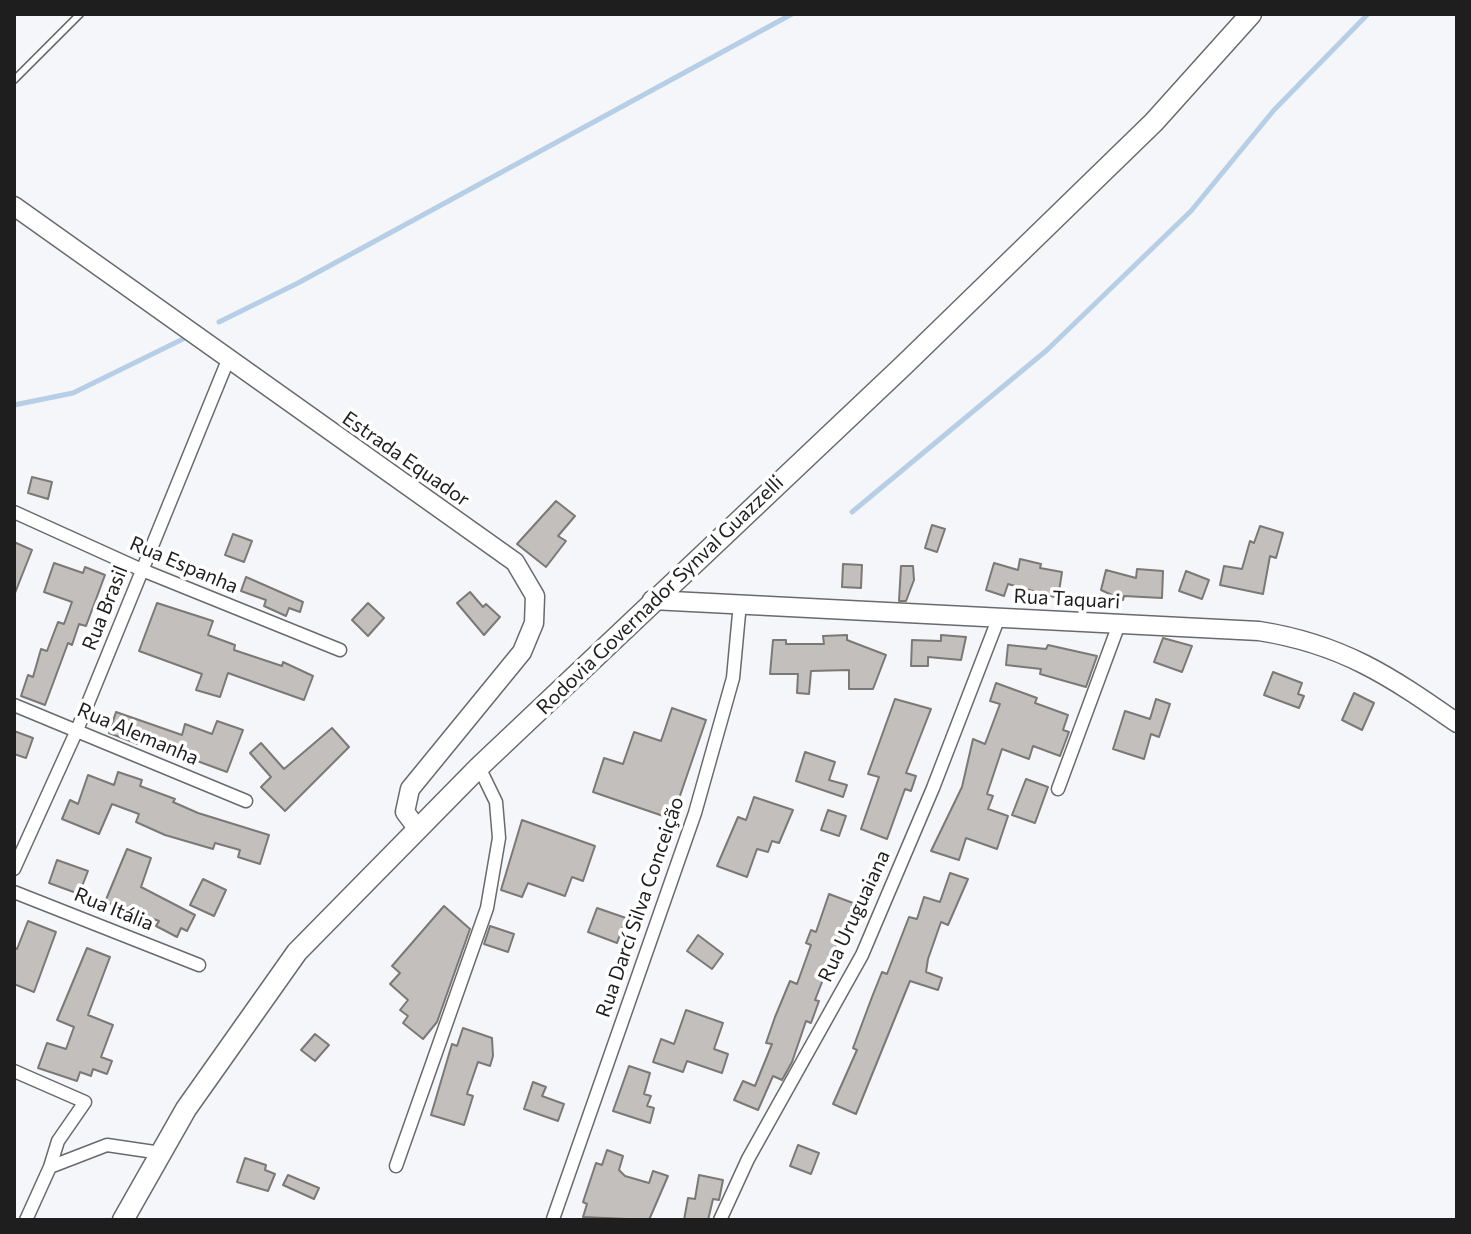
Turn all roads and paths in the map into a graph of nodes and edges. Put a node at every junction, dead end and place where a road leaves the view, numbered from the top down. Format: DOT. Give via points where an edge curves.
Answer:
graph roads {
  1 [pos="80,14"];
  2 [pos="1251,14"];
  3 [pos="14,80"];
  4 [pos="14,206"];
  5 [pos="228,360"];
  6 [pos="14,512"];
  7 [pos="142,570"];
  8 [pos="652,600"];
  9 [pos="740,603"];
  10 [pos="999,617"];
  11 [pos="1119,624"];
  12 [pos="340,650"];
  13 [pos="14,705"];
  14 [pos="1457,723"];
  15 [pos="77,730"];
  16 [pos="479,767"];
  17 [pos="1058,789"];
  18 [pos="246,801"];
  19 [pos="417,828"];
  20 [pos="14,869"];
  21 [pos="14,892"];
  22 [pos="199,965"];
  23 [pos="14,1071"];
  24 [pos="161,1153"];
  25 [pos="396,1166"];
  26 [pos="50,1167"];
  27 [pos="553,1219"];
  28 [pos="26,1220"];
  29 [pos="123,1220"];
  30 [pos="720,1220"];
  1 -- 3 [label="lane"];
  2 -- 8 [label="main road, Rodovia Governador Synval Guazzelli" via="1154,122"];
  4 -- 5 [label="street, Estrada Equador"];
  5 -- 7 [label="street, Rua Brasil"];
  5 -- 19 [label="street, Estrada Equador" via="515,562 535,596 534,623 522,652 410,789 405,812"];
  6 -- 7 [label="street, Rua Espanha"];
  7 -- 12 [label="street, Rua Espanha"];
  7 -- 15 [label="street, Rua Brasil"];
  8 -- 9 [label="street, Rua Taquari"];
  8 -- 16 [label="main road, Rodovia Governador Synval Guazzelli"];
  9 -- 10 [label="street, Rua Taquari"];
  9 -- 27 [label="street, Rua Darcí Silva Conceição" via="733,678 695,813"];
  10 -- 11 [label="street, Rua Taquari"];
  10 -- 30 [label="street, Rua Uruguaiana" via="862,955 748,1159"];
  11 -- 14 [label="street, Rua Taquari" via="1297,637 1383,671"];
  11 -- 17 [label="street"];
  13 -- 15 [label="street, Rua Alemanha"];
  15 -- 18 [label="street, Rua Alemanha"];
  15 -- 20 [label="street, Rua Brasil"];
  16 -- 19 [label="main road, Rodovia Governador Synval Guazzelli"];
  16 -- 25 [label="street" via="496,802 499,838 487,908"];
  19 -- 24 [label="main road, Rodovia Governador Synval Guazzelli" via="297,952"];
  21 -- 22 [label="street, Rua Itália"];
  23 -- 26 [label="street" via="85,1102 58,1141"];
  24 -- 26 [label="street" via="107,1145"];
  24 -- 29 [label="main road, Rodovia Governador Synval Guazzelli"];
  26 -- 28 [label="street"];
}
